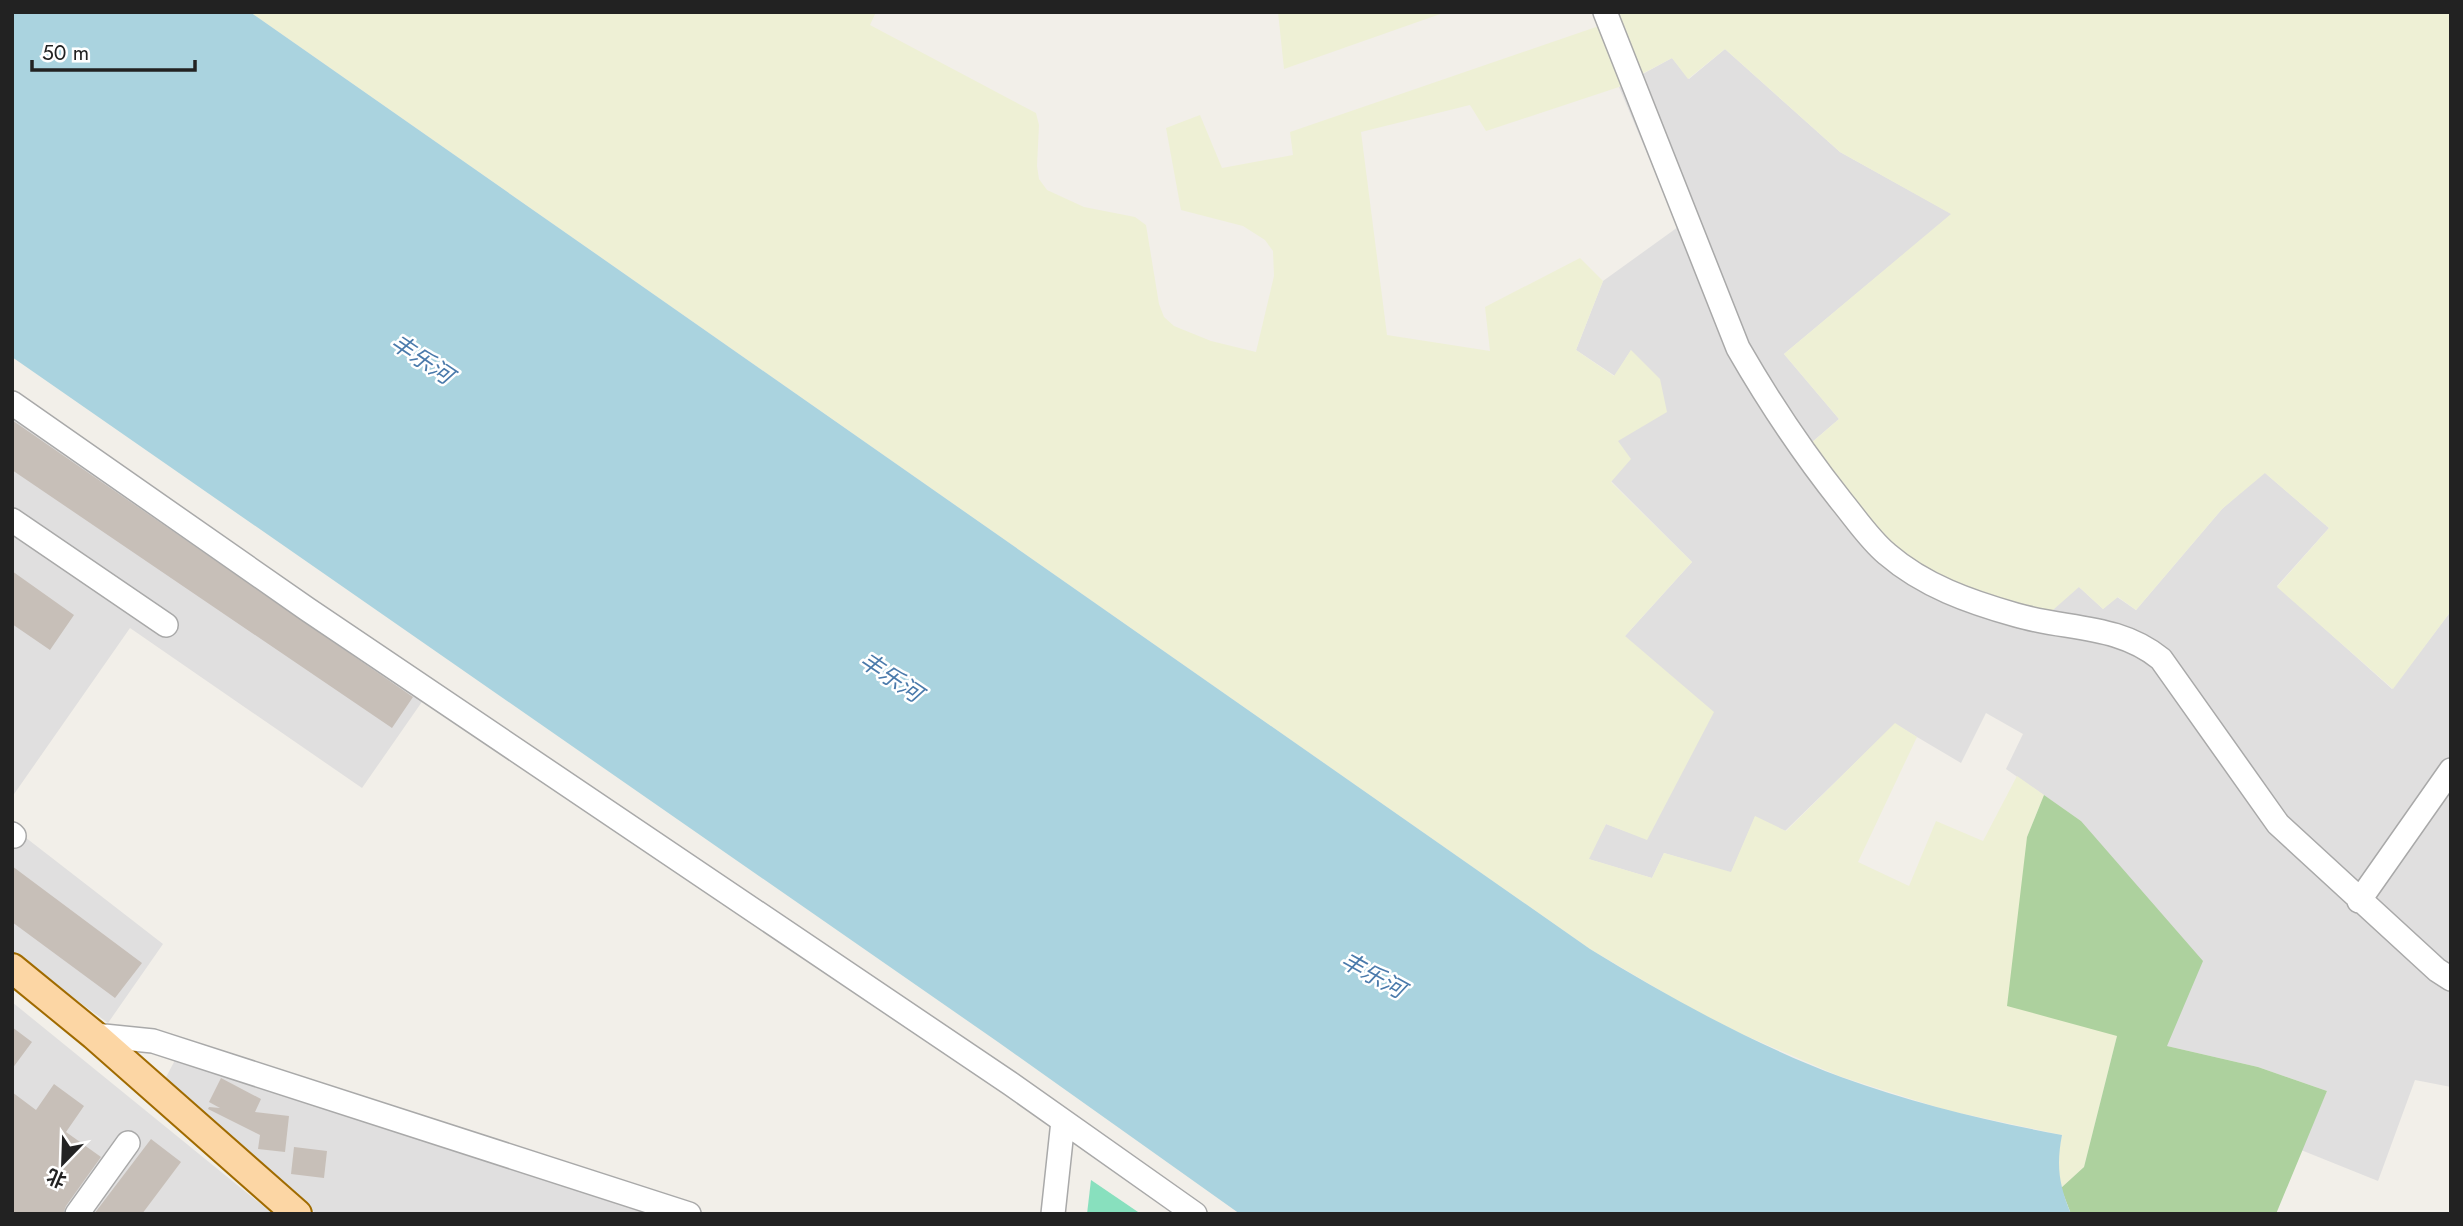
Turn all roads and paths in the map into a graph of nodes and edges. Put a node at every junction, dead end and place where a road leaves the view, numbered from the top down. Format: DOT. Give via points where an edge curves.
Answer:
graph roads {
  1 [pos="1605,12"];
  2 [pos="12,403"];
  3 [pos="12,520"];
  4 [pos="166,625"];
  5 [pos="2451,770"];
  6 [pos="2360,901"];
  7 [pos="12,968"];
  8 [pos="2451,979"];
  9 [pos="94,1035"];
  10 [pos="1063,1121"];
  11 [pos="128,1143"];
  12 [pos="77,1214"];
  13 [pos="298,1214"];
  14 [pos="689,1214"];
  15 [pos="1053,1214"];
  16 [pos="1195,1214"];
  1 -- 6 [label="street" via="1738,348 1789,432 1852,514 1886,554 1951,593 2035,621 2122,636 2149,649 2161,659 2278,824"];
  2 -- 10 [label="street" via="307,609"];
  3 -- 4 [label="street"];
  5 -- 6 [label="street"];
  6 -- 8 [label="street"];
  7 -- 9 [label="main road"];
  9 -- 13 [label="main road"];
  9 -- 14 [label="street" via="153,1041"];
  10 -- 15 [label="street"];
  10 -- 16 [label="street"];
  11 -- 12 [label="street"];
}
